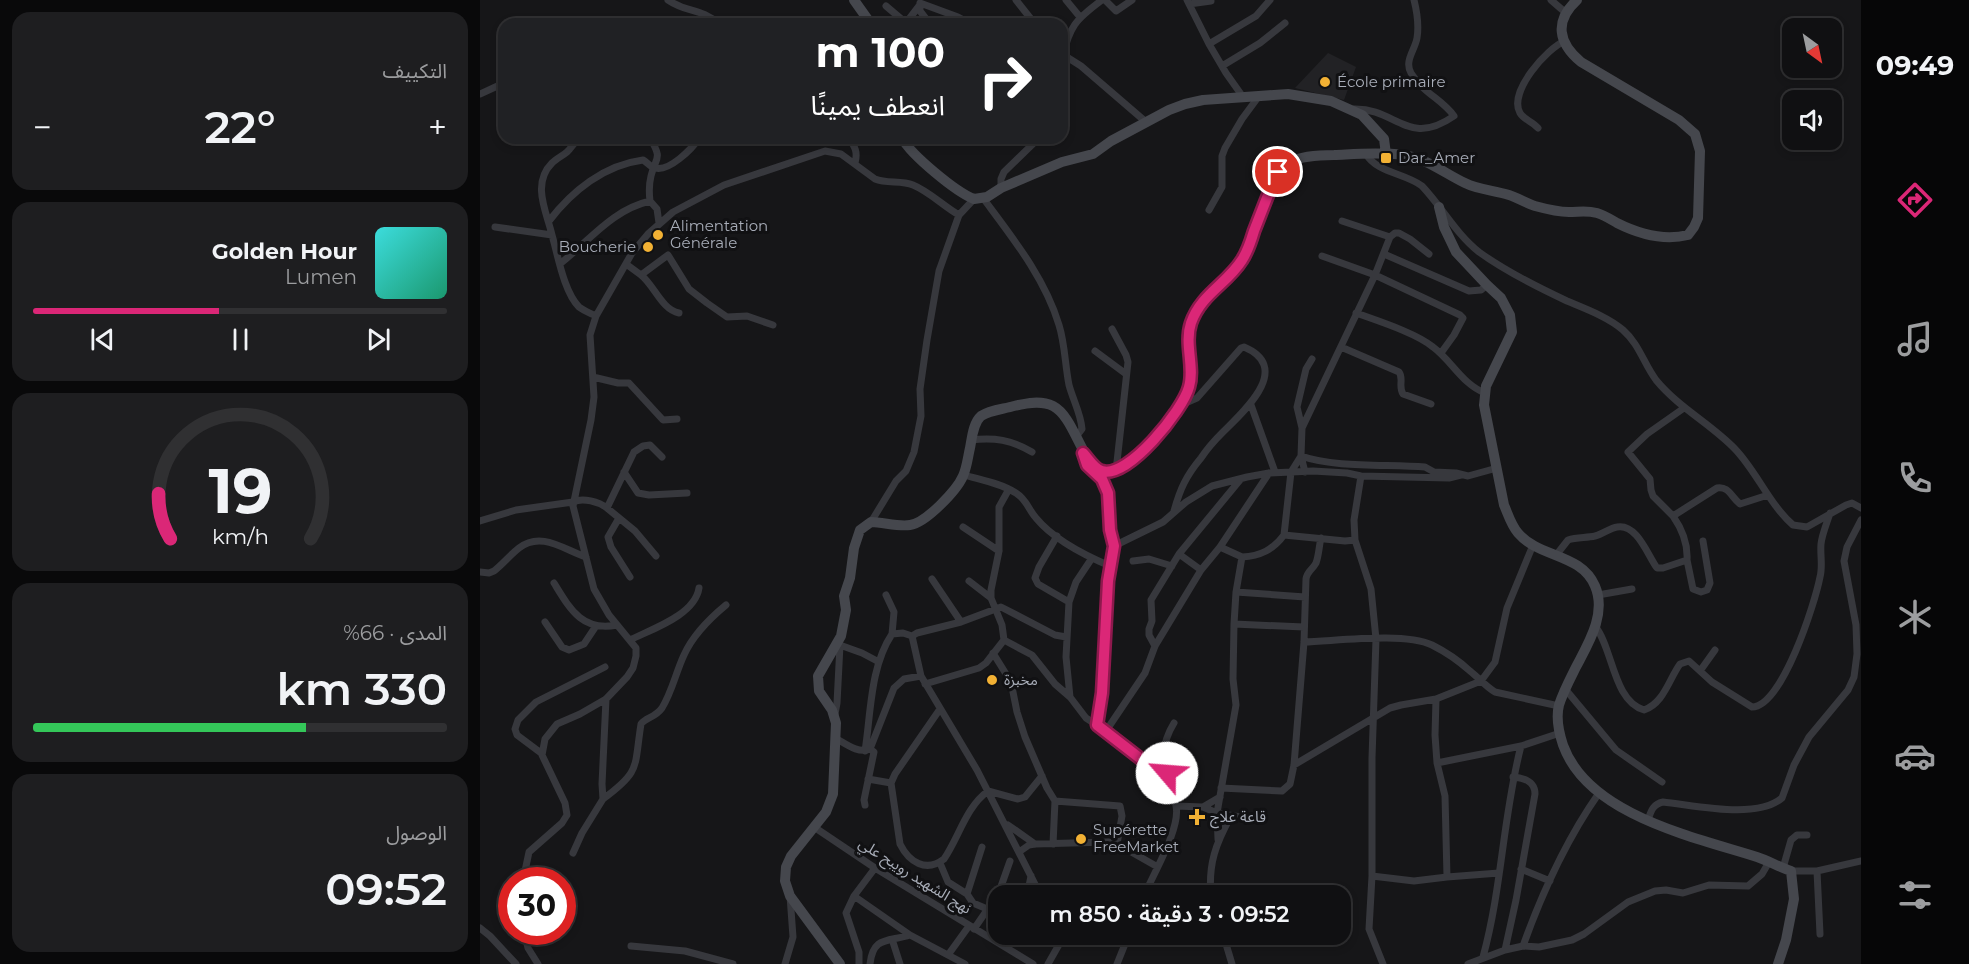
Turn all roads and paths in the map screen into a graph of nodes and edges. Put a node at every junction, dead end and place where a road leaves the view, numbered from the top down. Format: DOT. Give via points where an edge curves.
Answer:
graph roads {
  1 [pos="668,0"];
  2 [pos="854,0"];
  3 [pos="1016,0"];
  4 [pos="1066,0"];
  5 [pos="1103,0"];
  6 [pos="1132,0"];
  7 [pos="1270,0"];
  8 [pos="1414,0"];
  9 [pos="1551,0"];
  10 [pos="1577,0"];
  11 [pos="1210,1"];
  12 [pos="1188,2"];
  13 [pos="920,3"];
  14 [pos="886,6"];
  15 [pos="1566,13"];
  16 [pos="1080,17"];
  17 [pos="712,18"];
  18 [pos="867,18"];
  19 [pos="900,18"];
  20 [pos="910,18"];
  21 [pos="925,18"];
  22 [pos="960,18"];
  23 [pos="1030,18"];
  24 [pos="1285,22"];
  25 [pos="1068,37"];
  26 [pos="1565,41"];
  27 [pos="1209,44"];
  28 [pos="1068,59"];
  29 [pos="1222,66"];
  30 [pos="498,86"];
  31 [pos="480,94"];
  32 [pos="1259,96"];
  33 [pos="1243,97"];
  34 [pos="1351,109"];
  35 [pos="1146,122"];
  36 [pos="1538,128"];
  37 [pos="575,144"];
  38 [pos="653,144"];
  39 [pos="694,144"];
  40 [pos="853,144"];
  41 [pos="905,144"];
  42 [pos="1032,144"];
  43 [pos="1366,154"];
  44 [pos="1386,154"];
  45 [pos="855,163"];
  46 [pos="653,168"];
  47 [pos="1001,188"];
  48 [pos="978,198"];
  49 [pos="650,201"];
  50 [pos="1439,207"];
  51 [pos="1209,210"];
  52 [pos="959,214"];
  53 [pos="549,221"];
  54 [pos="1342,221"];
  55 [pos="659,223"];
  56 [pos="495,227"];
  57 [pos="552,236"];
  58 [pos="1390,237"];
  59 [pos="1384,254"];
  60 [pos="1428,254"];
  61 [pos="1322,256"];
  62 [pos="561,263"];
  63 [pos="626,264"];
  64 [pos="641,275"];
  65 [pos="1375,275"];
  66 [pos="1487,285"];
  67 [pos="679,313"];
  68 [pos="1356,313"];
  69 [pos="596,316"];
  70 [pos="773,325"];
  71 [pos="1112,329"];
  72 [pos="1341,347"];
  73 [pos="1095,351"];
  74 [pos="1441,353"];
  75 [pos="1312,358"];
  76 [pos="1126,375"];
  77 [pos="593,378"];
  78 [pos="1485,393"];
  79 [pos="1431,404"];
  80 [pos="1251,405"];
  81 [pos="1180,406"];
  82 [pos="1684,408"];
  83 [pos="677,419"];
  84 [pos="1302,428"];
  85 [pos="1076,437"];
  86 [pos="971,440"];
  87 [pos="1032,452"];
  88 [pos="1083,453"];
  89 [pos="1301,456"];
  90 [pos="662,457"];
  91 [pos="1348,463"];
  92 [pos="1497,468"];
  93 [pos="1116,471"];
  94 [pos="624,472"];
  95 [pos="1291,472"];
  96 [pos="1305,472"];
  97 [pos="1347,472"];
  98 [pos="1272,473"];
  99 [pos="964,475"];
  100 [pos="1461,475"];
  101 [pos="1361,476"];
  102 [pos="1240,479"];
  103 [pos="1009,489"];
  104 [pos="687,493"];
  105 [pos="1768,495"];
  106 [pos="573,502"];
  107 [pos="607,508"];
  108 [pos="1861,508"];
  109 [pos="1174,511"];
  110 [pos="1830,513"];
  111 [pos="1673,516"];
  112 [pos="619,518"];
  113 [pos="480,520"];
  114 [pos="1861,520"];
  115 [pos="871,522"];
  116 [pos="963,527"];
  117 [pos="1057,536"];
  118 [pos="1284,536"];
  119 [pos="1321,538"];
  120 [pos="1355,540"];
  121 [pos="1703,541"];
  122 [pos="1533,545"];
  123 [pos="1114,546"];
  124 [pos="1220,547"];
  125 [pos="999,551"];
  126 [pos="1179,554"];
  127 [pos="1557,554"];
  128 [pos="656,556"];
  129 [pos="586,557"];
  130 [pos="1242,557"];
  131 [pos="1092,558"];
  132 [pos="1133,561"];
  133 [pos="1688,561"];
  134 [pos="1110,566"];
  135 [pos="1172,566"];
  136 [pos="1201,570"];
  137 [pos="480,572"];
  138 [pos="630,577"];
  139 [pos="932,579"];
  140 [pos="969,581"];
  141 [pos="554,583"];
  142 [pos="699,588"];
  143 [pos="1632,589"];
  144 [pos="1236,592"];
  145 [pos="886,595"];
  146 [pos="1598,596"];
  147 [pos="1305,597"];
  148 [pos="991,598"];
  149 [pos="1069,602"];
  150 [pos="726,605"];
  151 [pos="996,608"];
  152 [pos="545,622"];
  153 [pos="961,622"];
  154 [pos="1234,624"];
  155 [pos="617,625"];
  156 [pos="596,626"];
  157 [pos="1596,626"];
  158 [pos="1304,627"];
  159 [pos="892,634"];
  160 [pos="912,636"];
  161 [pos="1066,637"];
  162 [pos="1376,639"];
  163 [pos="630,640"];
  164 [pos="1004,640"];
  165 [pos="1304,642"];
  166 [pos="838,644"];
  167 [pos="1155,646"];
  168 [pos="1715,650"];
  169 [pos="993,653"];
  170 [pos="879,662"];
  171 [pos="605,667"];
  172 [pos="1700,671"];
  173 [pos="921,676"];
  174 [pos="1481,681"];
  175 [pos="925,684"];
  176 [pos="1566,690"];
  177 [pos="1070,697"];
  178 [pos="606,699"];
  179 [pos="1436,699"];
  180 [pos="1559,706"];
  181 [pos="940,709"];
  182 [pos="834,716"];
  183 [pos="1373,719"];
  184 [pos="1174,723"];
  185 [pos="1097,725"];
  186 [pos="1106,731"];
  187 [pos="1560,733"];
  188 [pos="835,738"];
  189 [pos="1521,746"];
  190 [pos="868,750"];
  191 [pos="541,753"];
  192 [pos="1163,759"];
  193 [pos="1437,763"];
  194 [pos="1294,765"];
  195 [pos="1042,776"];
  196 [pos="1513,777"];
  197 [pos="868,779"];
  198 [pos="1662,782"];
  199 [pos="891,783"];
  200 [pos="1221,788"];
  201 [pos="988,791"];
  202 [pos="1599,794"];
  203 [pos="1220,797"];
  204 [pos="603,799"];
  205 [pos="1055,801"];
  206 [pos="865,805"];
  207 [pos="1176,806"];
  208 [pos="1203,807"];
  209 [pos="1217,813"];
  210 [pos="1231,816"];
  211 [pos="1252,819"];
  212 [pos="1648,820"];
  213 [pos="1006,824"];
  214 [pos="814,827"];
  215 [pos="1808,835"];
  216 [pos="1218,839"];
  217 [pos="1035,844"];
  218 [pos="1053,844"];
  219 [pos="1117,844"];
  220 [pos="982,847"];
  221 [pos="1019,852"];
  222 [pos="573,853"];
  223 [pos="1010,861"];
  224 [pos="1861,861"];
  225 [pos="940,862"];
  226 [pos="1769,862"];
  227 [pos="1156,866"];
  228 [pos="526,867"];
  229 [pos="875,868"];
  230 [pos="1521,869"];
  231 [pos="1787,869"];
  232 [pos="1817,871"];
  233 [pos="1500,873"];
  234 [pos="1031,876"];
  235 [pos="1372,876"];
  236 [pos="1448,877"];
  237 [pos="1550,881"];
  238 [pos="1002,885"];
  239 [pos="1029,885"];
  240 [pos="1036,885"];
  241 [pos="1148,885"];
  242 [pos="1211,885"];
  243 [pos="967,894"];
  244 [pos="790,896"];
  245 [pos="854,896"];
  246 [pos="988,910"];
  247 [pos="988,915"];
  248 [pos="971,927"];
  249 [pos="480,928"];
  250 [pos="1820,934"];
  251 [pos="910,935"];
  252 [pos="892,939"];
  253 [pos="527,945"];
  254 [pos="1059,945"];
  255 [pos="1124,945"];
  256 [pos="1226,945"];
  257 [pos="631,946"];
  258 [pos="1523,946"];
  259 [pos="1505,950"];
  260 [pos="948,955"];
  261 [pos="1483,957"];
  262 [pos="516,964"];
  263 [pos="538,964"];
  264 [pos="733,964"];
  265 [pos="785,964"];
  266 [pos="838,964"];
  267 [pos="859,964"];
  268 [pos="870,964"];
  269 [pos="900,964"];
  270 [pos="965,964"];
  271 [pos="1033,964"];
  272 [pos="1048,964"];
  273 [pos="1116,964"];
  274 [pos="1232,964"];
  275 [pos="1383,964"];
  276 [pos="1468,964"];
  277 [pos="1778,964"];
  1 -- 17 [label="street"];
  2 -- 18 [label="main road"];
  3 -- 23 [label="street"];
  4 -- 16 [label="street"];
  5 -- 6 [label="street" via="1116,11"];
  5 -- 16 [label="street"];
  7 -- 27 [label="street" via="1256,16"];
  8 -- 34 [label="street" via="1418,24 1410,71 1426,93 1454,116 1431,129 1420,130 1371,111"];
  9 -- 15 [label="street"];
  10 -- 15 [label="main road"];
  11 -- 12 [label="street"];
  12 -- 27 [label="street"];
  13 -- 20 [label="street"];
  13 -- 21 [label="street"];
  13 -- 22 [label="street"];
  14 -- 19 [label="street"];
  15 -- 26 [label="main road" via="1561,31"];
  16 -- 25 [label="street"];
  24 -- 29 [label="street"];
  26 -- 36 [label="street" via="1555,45 1535,67 1518,98 1520,112"];
  26 -- 44 [label="main road" via="1581,62 1695,134 1700,151 1698,218 1688,234 1652,236 1598,213 1542,208 1467,184 1419,159"];
  27 -- 29 [label="street"];
  28 -- 35 [label="street"];
  29 -- 33 [label="street"];
  30 -- 31 [label="street"];
  32 -- 33 [label="main road"];
  32 -- 34 [label="main road" via="1299,94"];
  32 -- 51 [label="street" via="1225,148 1222,187"];
  33 -- 35 [label="main road" via="1185,104"];
  34 -- 44 [label="main road" via="1362,115 1384,140"];
  35 -- 47 [label="main road" via="1093,154 1062,162"];
  37 -- 53 [label="street" via="552,162 545,175 542,202"];
  38 -- 46 [label="street" via="658,156"];
  39 -- 46 [label="street" via="681,158 661,169"];
  40 -- 45 [label="street"];
  41 -- 48 [label="main road" via="928,166"];
  42 -- 47 [label="street" via="1004,172"];
  43 -- 44 [label="main road"];
  43 -- 50 [label="street" via="1374,165 1414,180"];
  43 -- 81 [label="main road" via="1308,157 1282,166 1241,262 1213,289 1191,324 1190,385"];
  45 -- 52 [label="street" via="881,182 918,187"];
  45 -- 55 [label="street" via="841,154 815,153 712,190"];
  46 -- 49 [label="street"];
  46 -- 53 [label="street" via="639,160 601,173"];
  47 -- 48 [label="main road"];
  48 -- 52 [label="street"];
  48 -- 85 [label="street" via="1027,258 1053,307 1081,421 1082,429"];
  49 -- 55 [label="street" via="657,208"];
  49 -- 62 [label="street" via="621,212"];
  50 -- 66 [label="main road" via="1456,252"];
  50 -- 82 [label="street" via="1480,252 1624,331 1656,380"];
  52 -- 115 [label="street" via="939,270 914,452 906,471"];
  53 -- 57 [label="street"];
  54 -- 58 [label="street"];
  55 -- 63 [label="street"];
  56 -- 57 [label="street"];
  57 -- 62 [label="street"];
  58 -- 59 [label="street"];
  58 -- 60 [label="street" via="1401,234"];
  59 -- 65 [label="street"];
  59 -- 66 [label="street" via="1469,291"];
  61 -- 65 [label="street"];
  62 -- 69 [label="street" via="575,301"];
  63 -- 64 [label="street"];
  63 -- 69 [label="street"];
  64 -- 67 [label="street" via="670,310"];
  64 -- 70 [label="street" via="668,255 689,289 706,303 727,317 747,316"];
  65 -- 68 [label="street"];
  65 -- 74 [label="street" via="1463,318"];
  66 -- 78 [label="main road" via="1506,305 1512,332"];
  68 -- 72 [label="street"];
  68 -- 74 [label="street" via="1423,340"];
  69 -- 77 [label="street" via="590,335"];
  71 -- 76 [label="street" via="1127,358"];
  72 -- 79 [label="street" via="1401,373 1403,394"];
  72 -- 84 [label="street"];
  73 -- 76 [label="street"];
  74 -- 78 [label="street" via="1474,389"];
  75 -- 84 [label="street" via="1297,407"];
  76 -- 93 [label="street"];
  77 -- 83 [label="street" via="629,383 663,420"];
  77 -- 106 [label="street" via="591,420"];
  78 -- 92 [label="main road"];
  80 -- 81 [label="street" via="1265,374 1264,366 1244,347 1197,398"];
  80 -- 98 [label="street"];
  80 -- 109 [label="street" via="1200,459 1181,487"];
  81 -- 93 [label="main road" via="1138,455"];
  82 -- 105 [label="street" via="1736,450"];
  82 -- 111 [label="street" via="1628,452 1650,479 1653,496"];
  84 -- 89 [label="street"];
  85 -- 86 [label="main road" via="1057,408 1025,403 981,416"];
  85 -- 88 [label="main road"];
  86 -- 87 [label="street" via="995,438"];
  86 -- 99 [label="main road"];
  88 -- 93 [label="main road" via="1096,468"];
  88 -- 123 [label="street" via="1108,493"];
  89 -- 91 [label="street"];
  89 -- 95 [label="street"];
  89 -- 96 [label="street"];
  90 -- 94 [label="street" via="650,445 643,446 634,452"];
  91 -- 97 [label="street"];
  91 -- 100 [label="street" via="1425,466 1434,472"];
  92 -- 100 [label="street"];
  92 -- 122 [label="main road" via="1509,517 1518,533"];
  94 -- 104 [label="street" via="638,493"];
  94 -- 107 [label="street"];
  95 -- 96 [label="street"];
  95 -- 98 [label="street"];
  95 -- 118 [label="street"];
  96 -- 97 [label="street"];
  97 -- 101 [label="street"];
  98 -- 102 [label="street"];
  98 -- 124 [label="street"];
  99 -- 103 [label="street"];
  99 -- 115 [label="main road" via="940,505 919,523 909,526"];
  100 -- 101 [label="street"];
  101 -- 120 [label="street"];
  102 -- 109 [label="street" via="1212,486"];
  102 -- 126 [label="street"];
  103 -- 117 [label="street" via="1026,501 1034,517"];
  103 -- 125 [label="street" via="999,507"];
  105 -- 110 [label="street" via="1786,519 1802,528"];
  105 -- 111 [label="street" via="1740,504 1725,488 1717,488"];
  106 -- 107 [label="street" via="591,501"];
  106 -- 113 [label="street"];
  106 -- 129 [label="street"];
  107 -- 112 [label="street"];
  108 -- 110 [label="street" via="1852,503"];
  109 -- 123 [label="street" via="1163,522"];
  110 -- 172 [label="street" via="1821,542 1821,573 1808,621 1772,697 1752,707"];
  111 -- 133 [label="street" via="1687,547"];
  112 -- 128 [label="street"];
  112 -- 138 [label="street" via="609,541"];
  114 -- 212 [label="street" via="1844,561 1856,625 1854,677 1809,737 1782,798 1776,803 1736,810 1663,802 1653,808"];
  115 -- 166 [label="main road" via="860,530 854,548"];
  116 -- 125 [label="street"];
  117 -- 131 [label="street"];
  117 -- 149 [label="street" via="1035,578 1038,584"];
  118 -- 119 [label="street"];
  118 -- 130 [label="street" via="1263,554"];
  119 -- 120 [label="street"];
  119 -- 147 [label="street" via="1318,559 1307,573"];
  120 -- 162 [label="street" via="1371,589"];
  121 -- 133 [label="street" via="1710,583 1707,590 1693,589"];
  122 -- 127 [label="main road"];
  122 -- 174 [label="street" via="1507,608 1495,662"];
  123 -- 134 [label="street"];
  124 -- 130 [label="street"];
  124 -- 136 [label="street"];
  125 -- 148 [label="street" via="991,580"];
  126 -- 135 [label="street"];
  126 -- 136 [label="street"];
  127 -- 133 [label="street" via="1568,540 1623,527 1637,537 1657,568"];
  127 -- 146 [label="main road" via="1588,575"];
  129 -- 137 [label="street" via="536,539 518,548 494,571"];
  129 -- 155 [label="street" via="594,589"];
  130 -- 144 [label="street"];
  131 -- 134 [label="street"];
  131 -- 149 [label="street" via="1076,582"];
  132 -- 135 [label="street" via="1149,559"];
  134 -- 185 [label="street"];
  135 -- 167 [label="street" via="1151,600 1149,634"];
  136 -- 167 [label="street"];
  139 -- 153 [label="street"];
  140 -- 148 [label="street"];
  141 -- 156 [label="street" via="577,615"];
  142 -- 163 [label="street" via="682,614"];
  143 -- 146 [label="street"];
  144 -- 147 [label="street"];
  144 -- 154 [label="street"];
  145 -- 159 [label="street" via="894,612"];
  146 -- 157 [label="main road"];
  147 -- 158 [label="street"];
  148 -- 151 [label="street"];
  149 -- 161 [label="street"];
  150 -- 204 [label="street" via="690,644 660,711 641,724 631,776"];
  151 -- 153 [label="street"];
  151 -- 161 [label="street"];
  151 -- 164 [label="street"];
  152 -- 156 [label="street" via="562,647 569,650 584,644"];
  153 -- 160 [label="street"];
  154 -- 158 [label="street"];
  154 -- 200 [label="street" via="1236,705"];
  155 -- 156 [label="street"];
  155 -- 163 [label="street"];
  157 -- 172 [label="street" via="1622,689 1640,709 1648,709 1659,700 1683,662 1689,661"];
  157 -- 176 [label="main road"];
  158 -- 165 [label="street"];
  159 -- 160 [label="street"];
  159 -- 170 [label="street"];
  160 -- 173 [label="street"];
  161 -- 177 [label="street"];
  162 -- 165 [label="street"];
  162 -- 174 [label="street" via="1431,645"];
  162 -- 183 [label="street"];
  163 -- 178 [label="street" via="637,651 633,668"];
  164 -- 169 [label="street"];
  164 -- 177 [label="street" via="1032,655"];
  165 -- 194 [label="street"];
  166 -- 170 [label="street"];
  166 -- 182 [label="street"];
  166 -- 182 [label="main road" via="818,676 819,691"];
  167 -- 186 [label="street" via="1145,673"];
  168 -- 172 [label="street"];
  169 -- 175 [label="street" via="979,668"];
  169 -- 195 [label="street" via="1011,682 1017,712"];
  170 -- 190 [label="street"];
  171 -- 191 [label="street" via="536,702 518,720 517,735"];
  173 -- 175 [label="street"];
  173 -- 190 [label="street" via="904,679 894,688"];
  174 -- 179 [label="street"];
  174 -- 180 [label="street" via="1495,692"];
  175 -- 181 [label="street"];
  176 -- 180 [label="main road"];
  176 -- 198 [label="street" via="1616,750"];
  177 -- 185 [label="street" via="1086,718"];
  178 -- 191 [label="street" via="553,727"];
  178 -- 204 [label="street"];
  179 -- 183 [label="street" via="1390,708"];
  179 -- 193 [label="street"];
  180 -- 187 [label="main road"];
  181 -- 199 [label="street"];
  181 -- 201 [label="street"];
  182 -- 188 [label="main road"];
  183 -- 194 [label="street"];
  183 -- 235 [label="street"];
  184 -- 192 [label="street" via="1167,734"];
  185 -- 186 [label="street"];
  186 -- 192 [label="street" via="1146,763"];
  187 -- 189 [label="street"];
  187 -- 202 [label="main road" via="1572,764"];
  188 -- 190 [label="street"];
  188 -- 214 [label="main road" via="833,794"];
  189 -- 193 [label="street"];
  189 -- 196 [label="street"];
  190 -- 197 [label="street" via="874,752"];
  191 -- 228 [label="street" via="567,815 529,852"];
  192 -- 207 [label="street"];
  193 -- 236 [label="street" via="1445,796"];
  194 -- 200 [label="street" via="1290,784 1282,791"];
  195 -- 201 [label="street" via="1025,797 1018,799"];
  195 -- 205 [label="street"];
  196 -- 230 [label="street" via="1527,780 1535,789"];
  196 -- 233 [label="street"];
  197 -- 199 [label="street"];
  197 -- 206 [label="street"];
  199 -- 225 [label="street" via="904,853 921,865"];
  200 -- 203 [label="street"];
  201 -- 213 [label="street"];
  201 -- 225 [label="street" via="979,798"];
  202 -- 212 [label="main road"];
  202 -- 237 [label="street"];
  203 -- 208 [label="street"];
  203 -- 209 [label="street"];
  204 -- 222 [label="street"];
  205 -- 218 [label="street"];
  205 -- 219 [label="street" via="1120,806"];
  207 -- 208 [label="street"];
  207 -- 227 [label="street" via="1177,818"];
  208 -- 209 [label="street"];
  209 -- 210 [label="street"];
  209 -- 216 [label="street"];
  210 -- 211 [label="street"];
  210 -- 216 [label="street"];
  212 -- 226 [label="main road"];
  213 -- 217 [label="street"];
  213 -- 221 [label="street"];
  214 -- 229 [label="street, نهج الشهيد رويبح علي"];
  214 -- 244 [label="main road" via="786,867"];
  215 -- 231 [label="street" via="1797,835 1791,840"];
  216 -- 242 [label="street"];
  217 -- 218 [label="street"];
  217 -- 221 [label="street"];
  218 -- 219 [label="street"];
  219 -- 227 [label="street"];
  220 -- 243 [label="street"];
  221 -- 234 [label="street"];
  223 -- 238 [label="street"];
  224 -- 232 [label="street"];
  225 -- 243 [label="street" via="948,882"];
  226 -- 231 [label="main road"];
  226 -- 258 [label="street" via="1748,886 1709,885 1683,892 1655,891 1628,902 1572,940"];
  227 -- 241 [label="street"];
  229 -- 245 [label="street"];
  229 -- 248 [label="street, نهج الشهيد رويبح علي"];
  230 -- 237 [label="street"];
  230 -- 259 [label="street"];
  231 -- 232 [label="street"];
  231 -- 277 [label="main road" via="1794,899"];
  232 -- 250 [label="street"];
  233 -- 236 [label="street"];
  233 -- 261 [label="street"];
  234 -- 239 [label="street"];
  234 -- 240 [label="street"];
  235 -- 236 [label="street" via="1414,881"];
  235 -- 275 [label="street" via="1369,929"];
  237 -- 258 [label="street"];
  243 -- 246 [label="street" via="973,903"];
  244 -- 265 [label="street" via="793,937"];
  244 -- 266 [label="main road"];
  245 -- 251 [label="street"];
  245 -- 267 [label="street" via="846,913"];
  247 -- 248 [label="street"];
  248 -- 260 [label="street"];
  248 -- 271 [label="street, نهج الشهيد رويبح علي"];
  249 -- 262 [label="street"];
  251 -- 252 [label="street"];
  251 -- 260 [label="street"];
  252 -- 268 [label="street" via="875,946"];
  252 -- 269 [label="street"];
  253 -- 263 [label="street"];
  254 -- 272 [label="street"];
  255 -- 273 [label="street"];
  256 -- 274 [label="street"];
  257 -- 264 [label="street" via="685,951"];
  258 -- 259 [label="street"];
  259 -- 261 [label="street"];
  260 -- 270 [label="street"];
  261 -- 276 [label="street"];
}
